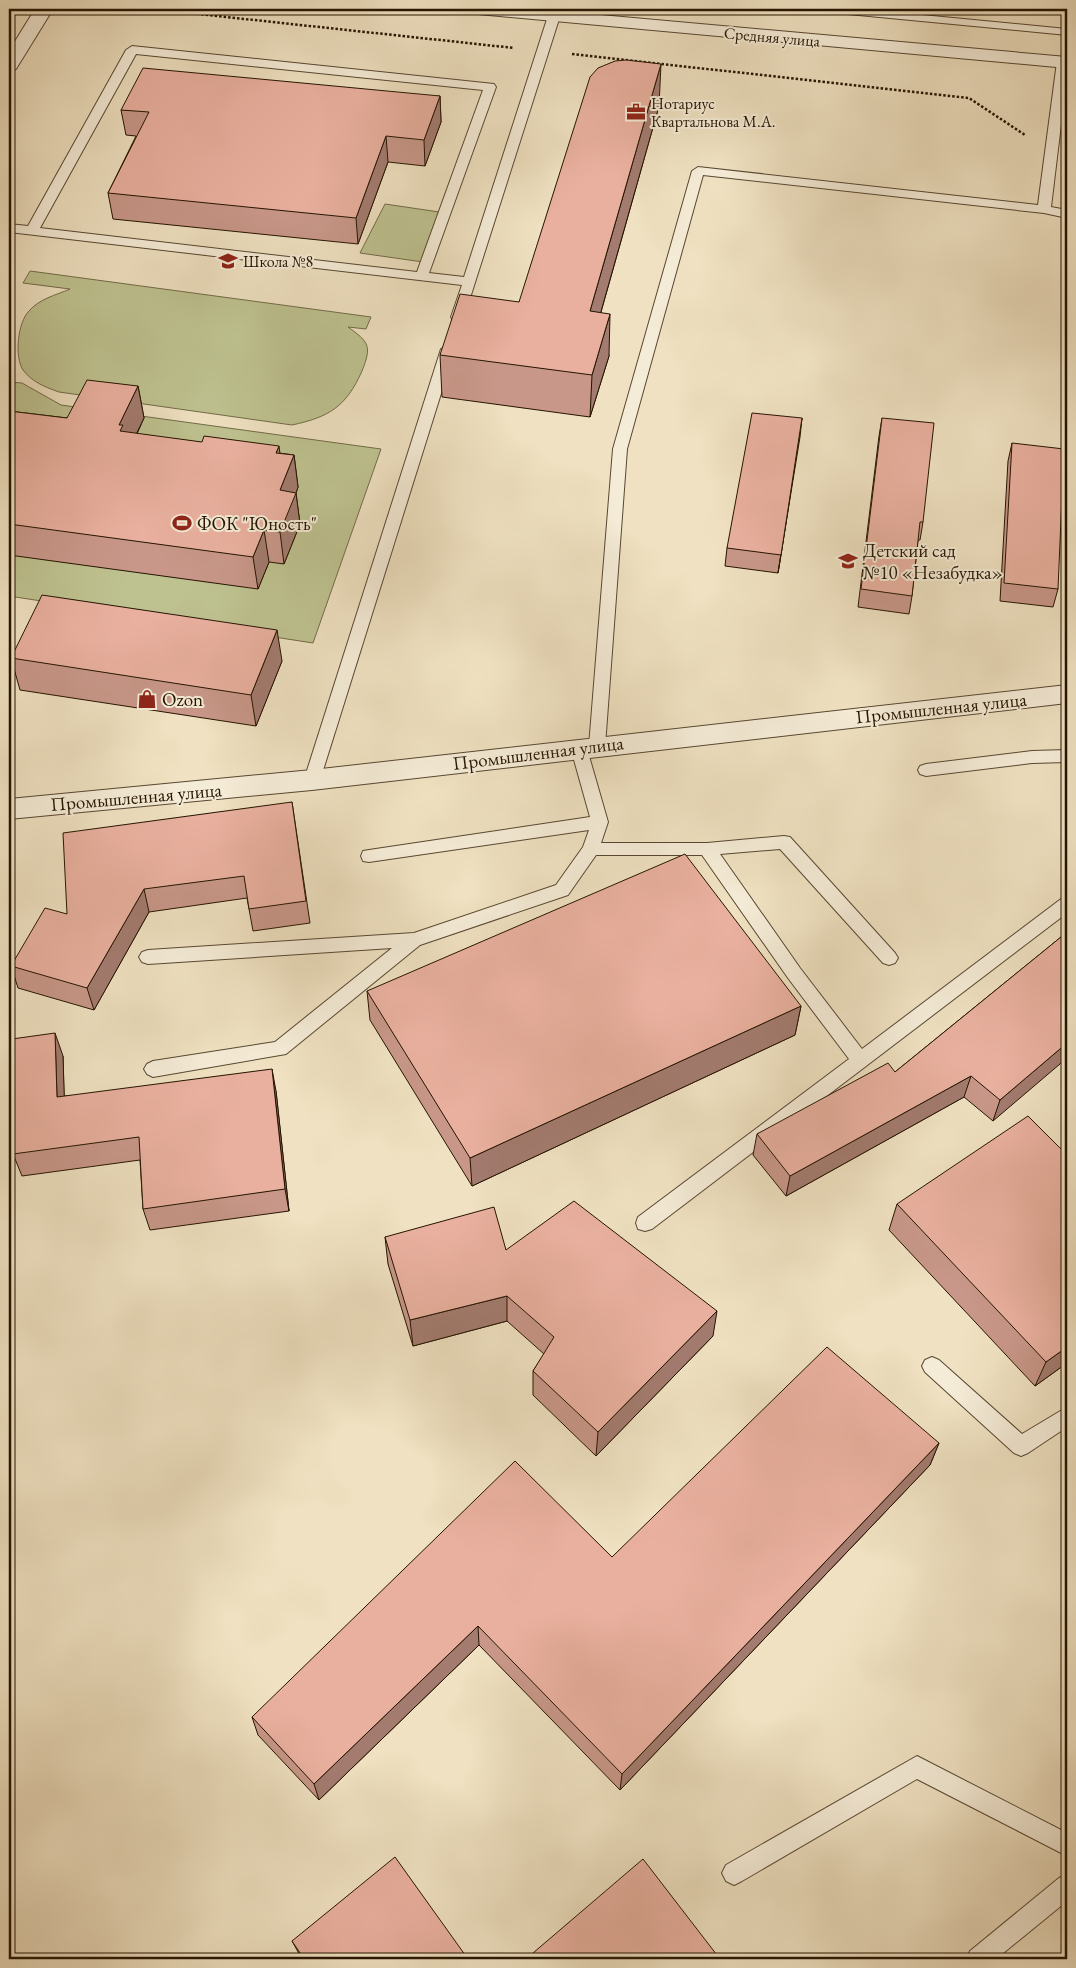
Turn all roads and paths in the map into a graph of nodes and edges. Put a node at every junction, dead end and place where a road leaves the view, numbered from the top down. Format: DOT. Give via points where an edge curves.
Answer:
graph roads {
  1 [pos="44,9"];
  2 [pos="152,9"];
  3 [pos="478,9"];
  4 [pos="827,9"];
  5 [pos="583,14"];
  6 [pos="554,16"];
  7 [pos="1067,32"];
  8 [pos="543,51"];
  9 [pos="1065,62"];
  10 [pos="9,65"];
  11 [pos="1067,148"];
  12 [pos="1052,150"];
  13 [pos="1044,209"];
  14 [pos="1067,214"];
  15 [pos="9,228"];
  16 [pos="32,230"];
  17 [pos="422,276"];
  18 [pos="469,282"];
  19 [pos="1067,694"];
  20 [pos="588,748"];
  21 [pos="1067,756"];
  22 [pos="926,770"];
  23 [pos="312,780"];
  24 [pos="9,809"];
  25 [pos="600,822"];
  26 [pos="591,849"];
  27 [pos="707,849"];
  28 [pos="370,856"];
  29 [pos="1067,904"];
  30 [pos="414,940"];
  31 [pos="148,957"];
  32 [pos="889,958"];
  33 [pos="860,1060"];
  34 [pos="153,1069"];
  35 [pos="645,1223"];
  36 [pos="932,1366"];
  37 [pos="1067,1416"];
  38 [pos="1067,1845"];
  39 [pos="734,1874"];
  40 [pos="1067,1886"];
  41 [pos="978,1959"];
  1 -- 10 [label="street"];
  2 -- 8 [label="path"];
  3 -- 6 [label="street, Средняя улица"];
  4 -- 7 [label="lane"];
  5 -- 6 [label="street, Средняя улица"];
  5 -- 9 [label="street, Средняя улица"];
  6 -- 8 [label="lane"];
  8 -- 12 [label="path" via="969,98"];
  8 -- 18 [label="lane"];
  9 -- 12 [label="lane"];
  11 -- 12 [label="lane"];
  12 -- 13 [label="lane"];
  13 -- 14 [label="lane"];
  13 -- 20 [label="lane" via="698,171 620,449"];
  15 -- 16 [label="lane"];
  16 -- 17 [label="lane"];
  16 -- 17 [label="lane" via="132,50 490,87"];
  17 -- 18 [label="lane"];
  18 -- 23 [label="lane"];
  19 -- 20 [label="street, Промышленная улица"];
  20 -- 23 [label="street, Промышленная улица"];
  20 -- 25 [label="lane"];
  21 -- 22 [label="lane"];
  23 -- 24 [label="street, Промышленная улица"];
  25 -- 26 [label="lane"];
  25 -- 28 [label="lane"];
  26 -- 27 [label="lane"];
  26 -- 30 [label="lane" via="562,890"];
  27 -- 32 [label="lane" via="784,842"];
  27 -- 33 [label="lane"];
  29 -- 33 [label="lane"];
  30 -- 31 [label="lane"];
  30 -- 34 [label="lane" via="280,1049"];
  33 -- 35 [label="lane"];
  36 -- 37 [label="lane" via="1022,1446"];
  38 -- 39 [label="lane" via="917,1767"];
  40 -- 41 [label="lane"];
}
